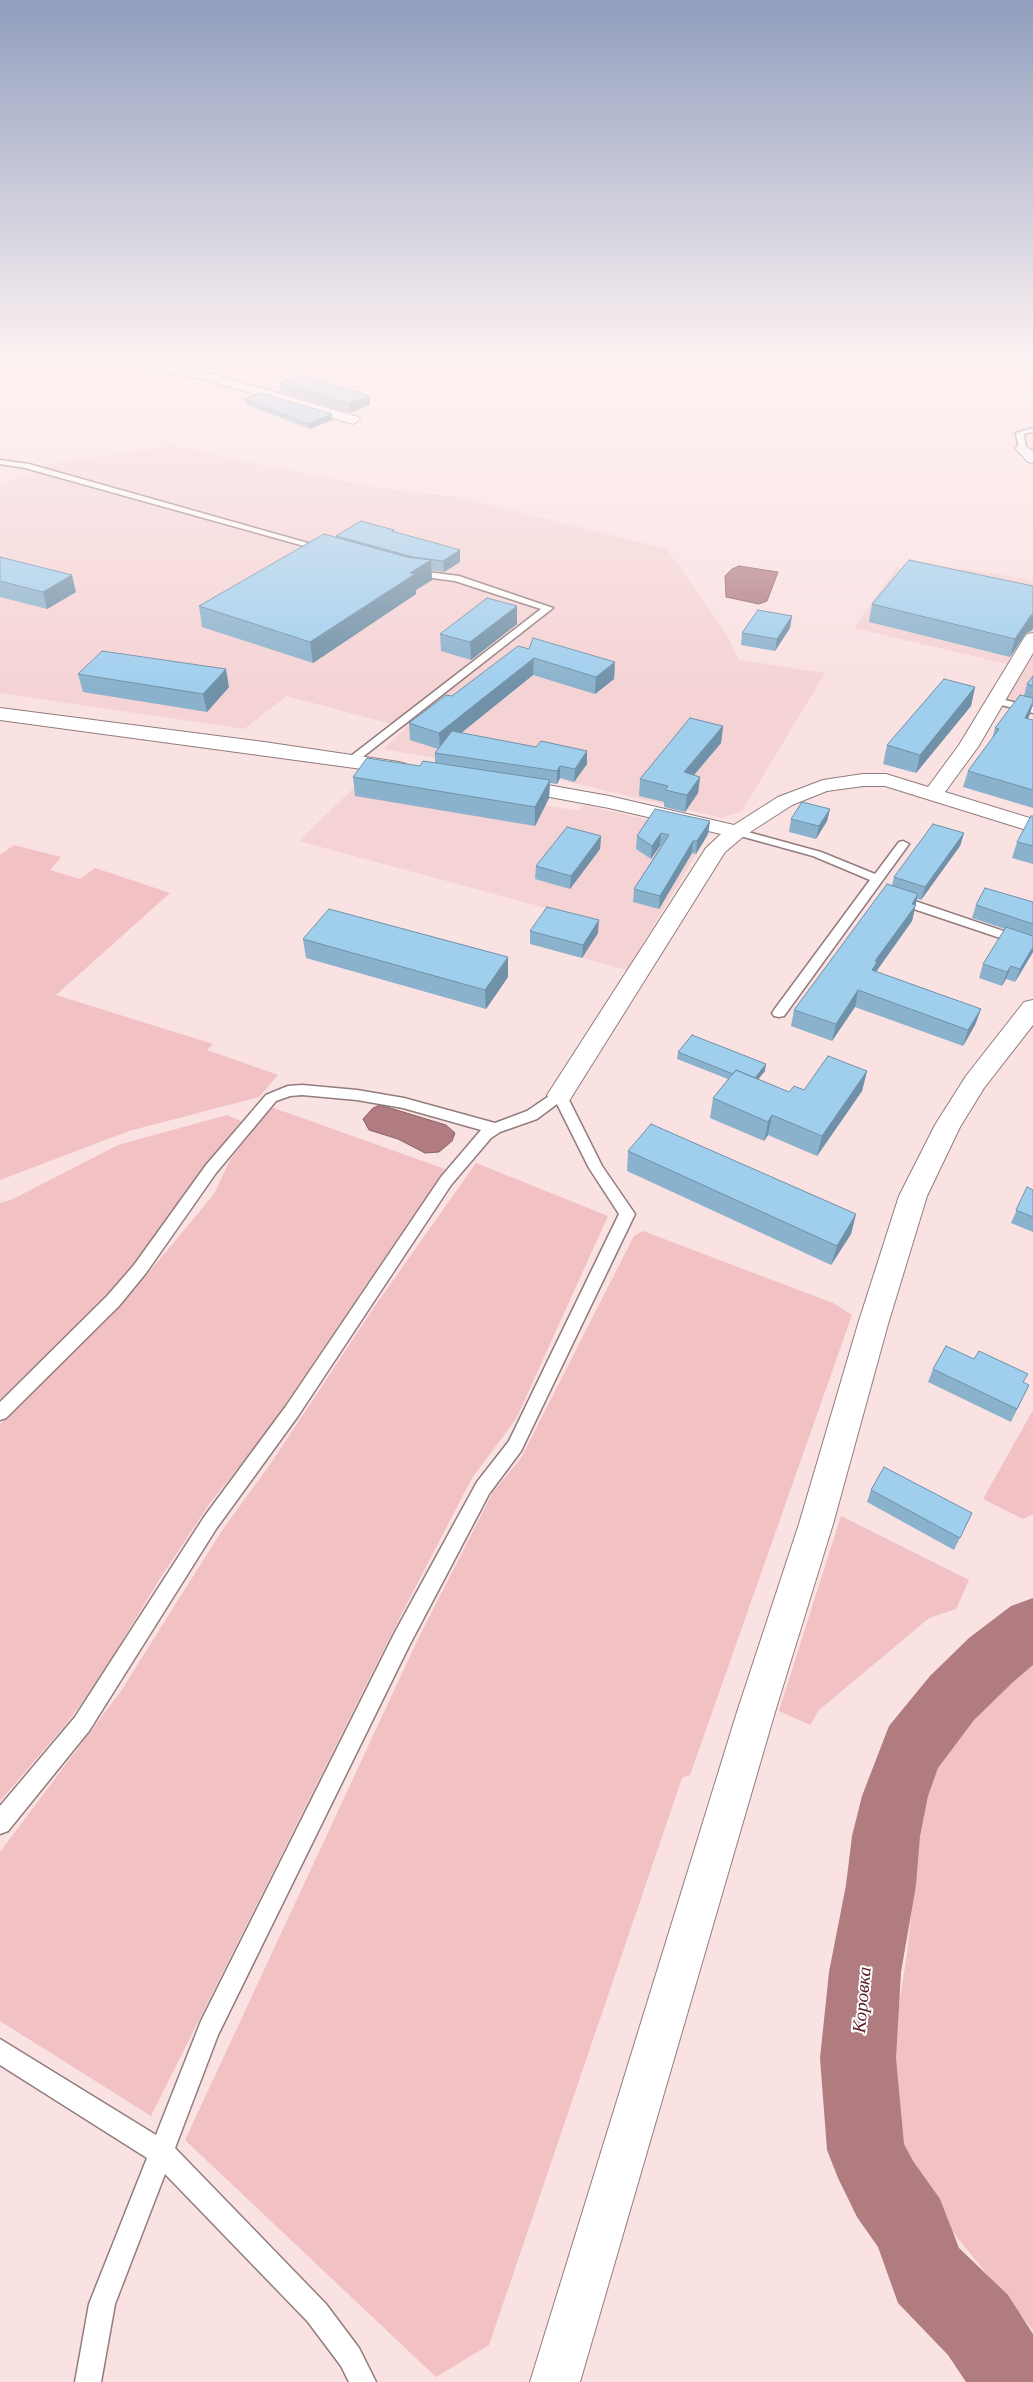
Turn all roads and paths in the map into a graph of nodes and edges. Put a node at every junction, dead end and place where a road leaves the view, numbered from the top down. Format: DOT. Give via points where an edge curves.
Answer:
graph roads {
  1 [pos="27,466"];
  2 [pos="337,552"];
  3 [pos="403,570"];
  4 [pos="1033,638"];
  5 [pos="997,700"];
  6 [pos="1033,710"];
  7 [pos="0,714"];
  8 [pos="351,761"];
  9 [pos="415,770"];
  10 [pos="500,783"];
  11 [pos="932,795"];
  12 [pos="1033,826"];
  13 [pos="737,832"];
  14 [pos="903,844"];
  15 [pos="879,889"];
  16 [pos="1033,945"];
  17 [pos="1032,1011"];
  18 [pos="779,1014"];
  19 [pos="560,1095"];
  20 [pos="495,1128"];
  21 [pos="0,1413"];
  22 [pos="0,1823"];
  23 [pos="0,2051"];
  24 [pos="162,2153"];
  25 [pos="88,2382"];
  26 [pos="362,2382"];
  27 [pos="555,2382"];
  1 -- 2 [label="lane"];
  3 -- 8 [label="lane" via="456,578 548,608"];
  4 -- 5 [label="street"];
  5 -- 6 [label="lane"];
  5 -- 11 [label="street" via="968,747"];
  7 -- 8 [label="street"];
  8 -- 9 [label="street"];
  10 -- 13 [label="street" via="609,802"];
  11 -- 12 [label="street"];
  11 -- 13 [label="street" via="886,780 841,783 797,795"];
  13 -- 15 [label="lane" via="817,854"];
  13 -- 19 [label="street" via="710,858"];
  14 -- 15 [label="lane"];
  15 -- 16 [label="lane"];
  15 -- 18 [label="lane"];
  17 -- 27 [label="street" via="975,1082 948,1125 913,1196"];
  19 -- 20 [label="lane" via="532,1115"];
  19 -- 24 [label="lane" via="596,1168 627,1214 515,1446 483,1488 402,1640 209,2029"];
  20 -- 21 [label="lane" via="404,1103 357,1095 302,1090 288,1091 271,1098 211,1170 134,1276 91,1324"];
  20 -- 22 [label="lane" via="486,1134 446,1182 292,1411 210,1523 86,1717"];
  23 -- 24 [label="lane"];
  24 -- 25 [label="lane" via="102,2304"];
  24 -- 26 [label="lane" via="317,2313 350,2357"];
}
